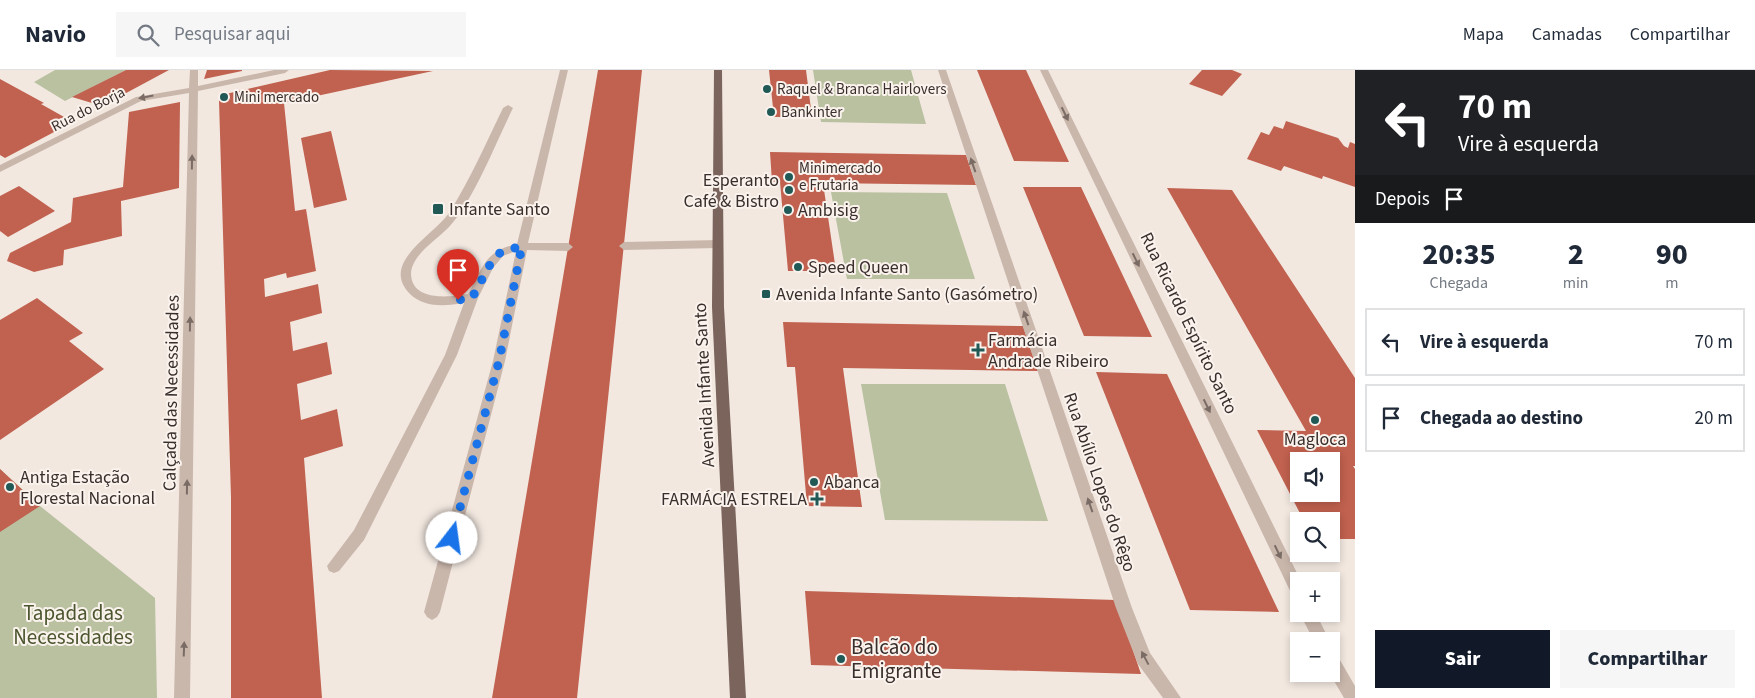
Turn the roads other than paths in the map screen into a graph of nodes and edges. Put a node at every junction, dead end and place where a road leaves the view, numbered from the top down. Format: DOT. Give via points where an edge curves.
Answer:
graph roads {
  1 [pos="194,70"];
  2 [pos="285,70"];
  3 [pos="564,70"];
  4 [pos="718,70"];
  5 [pos="942,70"];
  6 [pos="1044,70"];
  7 [pos="194,89"];
  8 [pos="508,108"];
  9 [pos="0,169"];
  10 [pos="718,244"];
  11 [pos="522,246"];
  12 [pos="624,246"];
  13 [pos="568,247"];
  14 [pos="472,298"];
  15 [pos="334,566"];
  16 [pos="1290,576"];
  17 [pos="432,612"];
  18 [pos="1340,676"];
  19 [pos="182,698"];
  20 [pos="738,698"];
  21 [pos="1172,698"];
  22 [pos="1353,698"];
  1 -- 7 [label="street, Calçada das Necessidades"];
  2 -- 7 [label="street, Rua do Borja"];
  3 -- 11 [label="street"];
  4 -- 10 [label="main road, Avenida Infante Santo"];
  21 -- 5 [label="street, Rua Abílio Lopes do Rêgo, one-way" via="1144,658 1124,608"];
  6 -- 16 [label="street, Rua Ricardo Espírito Santo, one-way"];
  7 -- 9 [label="street, Rua do Borja, one-way" via="132,101"];
  19 -- 7 [label="street, Calçada das Necessidades, one-way"];
  8 -- 14 [label="street" via="451,218 410,259 405,276 409,286 432,301"];
  10 -- 12 [label="street"];
  10 -- 20 [label="main road, Avenida Infante Santo" via="718,317"];
  11 -- 13 [label="street"];
  11 -- 14 [label="street" via="501,252 493,259"];
  11 -- 17 [label="street" via="497,369"];
  14 -- 15 [label="street" via="450,356 359,535"];
  18 -- 22 [label="street"];
}
